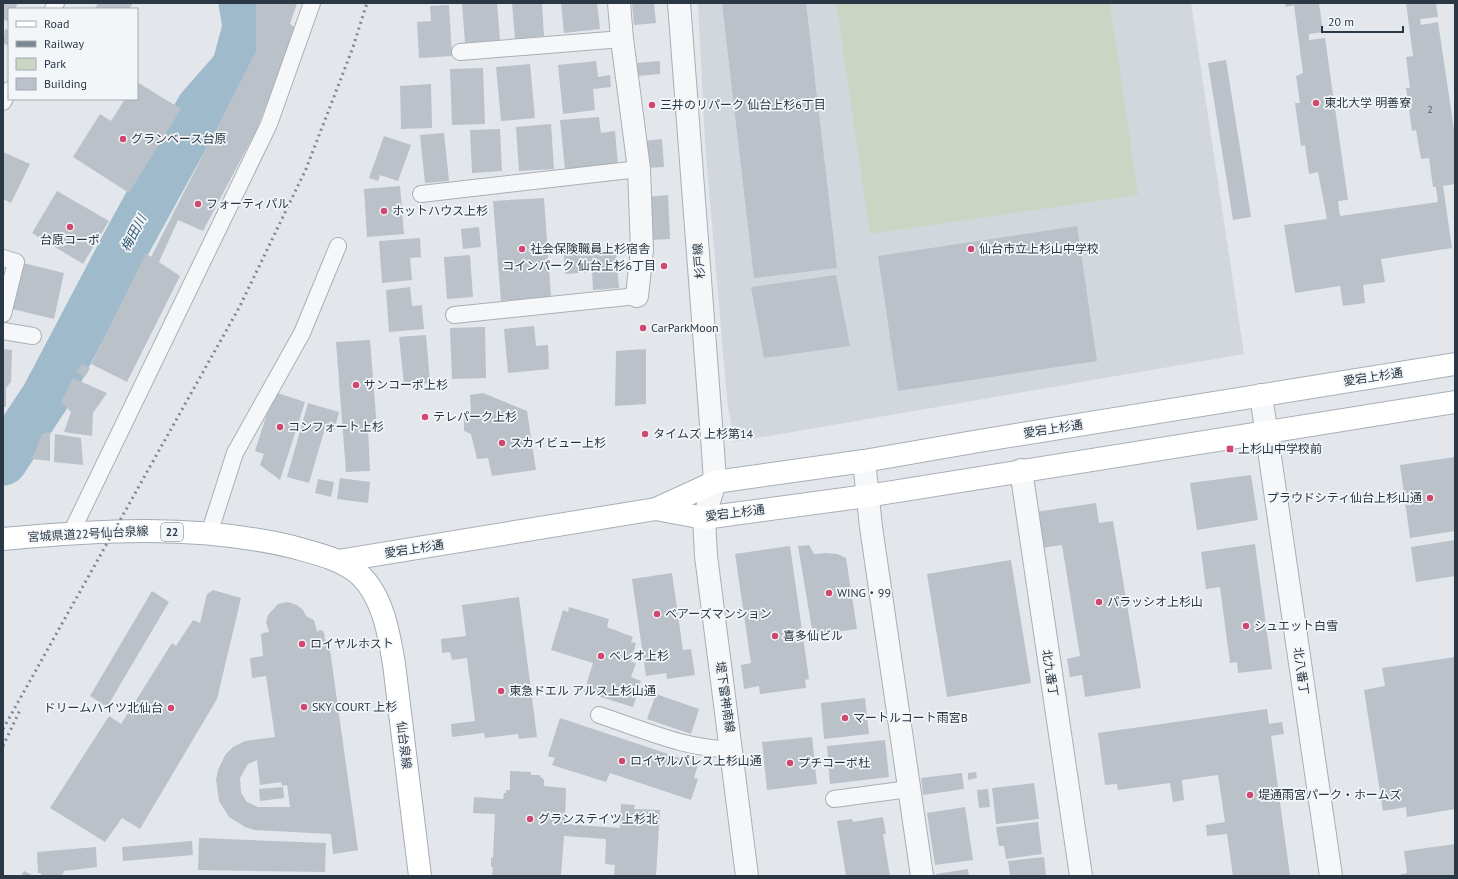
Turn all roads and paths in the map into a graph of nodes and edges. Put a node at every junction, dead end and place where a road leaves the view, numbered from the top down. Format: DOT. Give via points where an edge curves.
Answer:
graph roads {
  1 [pos="312,3"];
  2 [pos="619,3"];
  3 [pos="679,3"];
  4 [pos="622,39"];
  5 [pos="460,52"];
  6 [pos="8,92"];
  7 [pos="3,102"];
  8 [pos="639,169"];
  9 [pos="421,194"];
  10 [pos="338,246"];
  11 [pos="3,258"];
  12 [pos="636,296"];
  13 [pos="3,314"];
  14 [pos="454,315"];
  15 [pos="3,331"];
  16 [pos="33,336"];
  17 [pos="1455,364"];
  18 [pos="1261,395"];
  19 [pos="1455,402"];
  20 [pos="1266,432"];
  21 [pos="864,461"];
  22 [pos="1021,470"];
  23 [pos="715,482"];
  24 [pos="867,496"];
  25 [pos="656,509"];
  26 [pos="704,518"];
  27 [pos="71,533"];
  28 [pos="209,534"];
  29 [pos="3,539"];
  30 [pos="338,561"];
  31 [pos="599,715"];
  32 [pos="732,749"];
  33 [pos="909,789"];
  34 [pos="834,799"];
  35 [pos="420,876"];
  36 [pos="747,876"];
  37 [pos="922,876"];
  38 [pos="1081,876"];
  39 [pos="1331,876"];
  1 -- 27 [label="lane" via="269,124"];
  2 -- 4 [label="street"];
  3 -- 23 [label="street, 杉戸線"];
  4 -- 5 [label="lane"];
  4 -- 8 [label="street"];
  6 -- 7 [label="lane"];
  8 -- 9 [label="lane"];
  8 -- 12 [label="street" via="642,250"];
  10 -- 28 [label="lane" via="302,333 235,453"];
  11 -- 13 [label="lane" via="16,262"];
  12 -- 14 [label="lane"];
  15 -- 16 [label="lane"];
  17 -- 18 [label="street, 愛宕上杉通"];
  18 -- 20 [label="street, 北八番丁"];
  18 -- 21 [label="street, 愛宕上杉通"];
  19 -- 20 [label="street, 愛宕上杉通"];
  20 -- 22 [label="street, 愛宕上杉通"];
  20 -- 39 [label="street, 北八番丁"];
  21 -- 23 [label="street, 愛宕上杉通"];
  21 -- 24 [label="street"];
  22 -- 24 [label="street, 愛宕上杉通"];
  22 -- 38 [label="street, 北九番丁"];
  23 -- 25 [label="street, 愛宕上杉通"];
  23 -- 26 [label="street, 杉戸線"];
  24 -- 26 [label="street, 愛宕上杉通"];
  24 -- 33 [label="street"];
  25 -- 26 [label="street, 愛宕上杉通"];
  25 -- 30 [label="street, 愛宕上杉通"];
  26 -- 32 [label="street, 堤下雷神南線" via="706,556"];
  27 -- 28 [label="street, 宮城県道22号仙台泉線 / 22" via="146,530"];
  27 -- 29 [label="street, 宮城県道22号仙台泉線 / 22"];
  28 -- 30 [label="street, 宮城県道22号仙台泉線 / 22" via="270,542"];
  30 -- 35 [label="street, 仙台泉線 / 22" via="360,575 375,595 388,632"];
  31 -- 32 [label="lane" via="696,746 717,750"];
  32 -- 36 [label="street, 堤下雷神南線"];
  33 -- 34 [label="lane"];
  33 -- 37 [label="street"];
}
